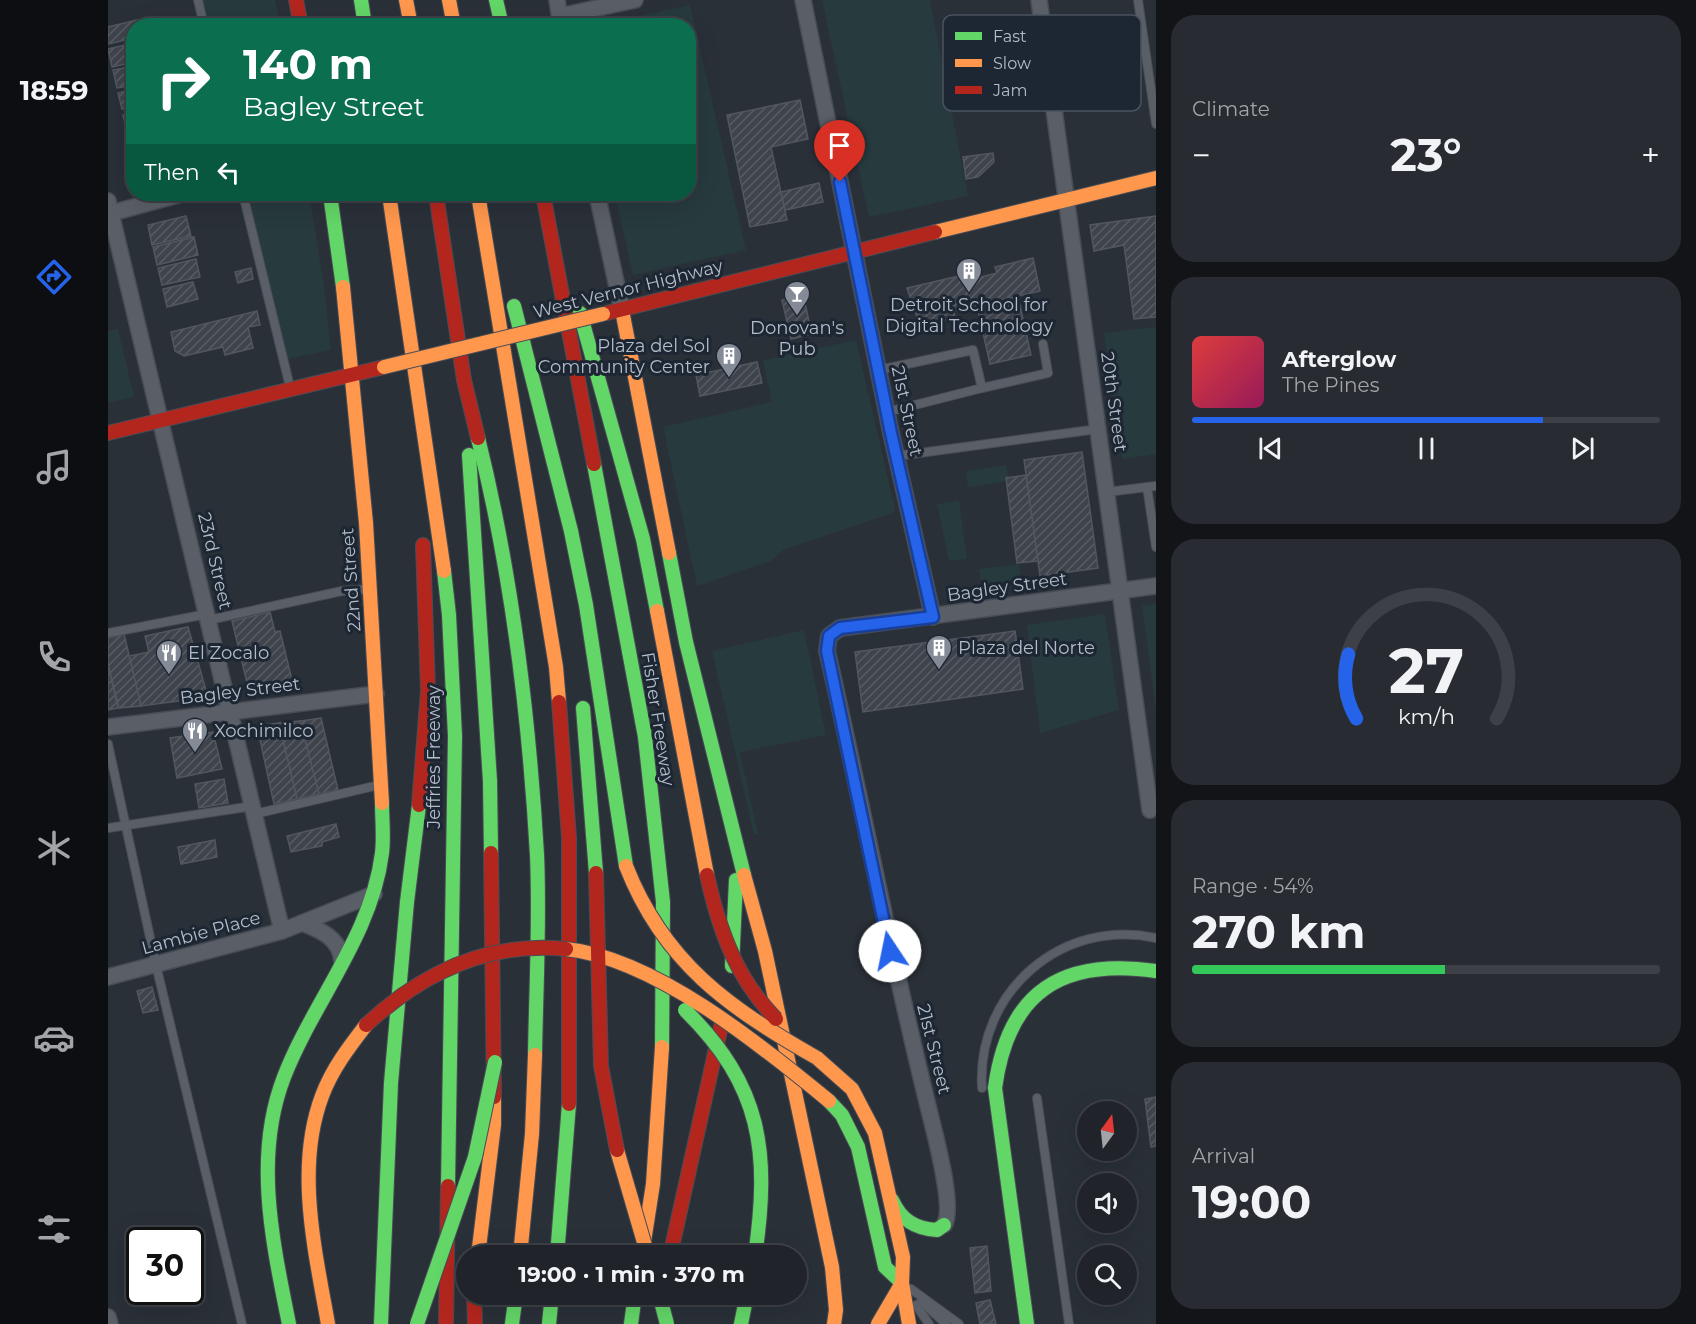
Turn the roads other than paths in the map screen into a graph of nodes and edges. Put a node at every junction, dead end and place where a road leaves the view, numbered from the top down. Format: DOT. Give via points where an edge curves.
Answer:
graph roads {
  1 [pos="198,0"];
  2 [pos="296,0"];
  3 [pos="361,0"];
  4 [pos="406,0"];
  5 [pos="449,0"];
  6 [pos="496,0"];
  7 [pos="557,0"];
  8 [pos="635,0"];
  9 [pos="803,0"];
  10 [pos="1039,0"];
  11 [pos="1138,0"];
  12 [pos="1041,15"];
  13 [pos="1140,15"];
  14 [pos="202,18"];
  15 [pos="299,18"];
  16 [pos="364,18"];
  17 [pos="409,18"];
  18 [pos="452,18"];
  19 [pos="500,18"];
  20 [pos="560,18"];
  21 [pos="572,18"];
  22 [pos="1141,21"];
  23 [pos="1054,111"];
  24 [pos="1156,124"];
  25 [pos="1156,178"];
  26 [pos="1066,200"];
  27 [pos="147,201"];
  28 [pos="245,201"];
  29 [pos="331,201"];
  30 [pos="390,201"];
  31 [pos="437,201"];
  32 [pos="479,201"];
  33 [pos="489,201"];
  34 [pos="544,201"];
  35 [pos="545,201"];
  36 [pos="599,201"];
  37 [pos="109,209"];
  38 [pos="855,253"];
  39 [pos="505,271"];
  40 [pos="510,292"];
  41 [pos="622,310"];
  42 [pos="1043,344"];
  43 [pos="879,370"];
  44 [pos="354,374"];
  45 [pos="464,380"];
  46 [pos="982,388"];
  47 [pos="291,389"];
  48 [pos="417,399"];
  49 [pos="887,412"];
  50 [pos="162,420"];
  51 [pos="1098,429"];
  52 [pos="108,433"];
  53 [pos="545,435"];
  54 [pos="897,456"];
  55 [pos="1156,486"];
  56 [pos="1147,487"];
  57 [pos="1107,492"];
  58 [pos="1156,547"];
  59 [pos="1156,586"];
  60 [pos="370,589"];
  61 [pos="1120,591"];
  62 [pos="570,597"];
  63 [pos="208,617"];
  64 [pos="933,617"];
  65 [pos="108,633"];
  66 [pos="829,636"];
  67 [pos="582,690"];
  68 [pos="376,694"];
  69 [pos="231,711"];
  70 [pos="108,727"];
  71 [pos="108,744"];
  72 [pos="381,784"];
  73 [pos="254,810"];
  74 [pos="1150,810"];
  75 [pos="125,826"];
  76 [pos="108,828"];
  77 [pos="734,839"];
  78 [pos="374,894"];
  79 [pos="302,923"];
  80 [pos="282,931"];
  81 [pos="1156,938"];
  82 [pos="342,962"];
  83 [pos="156,965"];
  84 [pos="636,968"];
  85 [pos="1156,971"];
  86 [pos="108,977"];
  87 [pos="819,1060"];
  88 [pos="495,1062"];
  89 [pos="983,1097"];
  90 [pos="1037,1098"];
  91 [pos="995,1156"];
  92 [pos="1006,1181"];
  93 [pos="886,1183"];
  94 [pos="944,1225"];
  95 [pos="479,1245"];
  96 [pos="521,1245"];
  97 [pos="558,1245"];
  98 [pos="644,1245"];
  99 [pos="645,1245"];
  100 [pos="673,1245"];
  101 [pos="756,1245"];
  102 [pos="904,1268"];
  103 [pos="902,1283"];
  104 [pos="882,1295"];
  105 [pos="474,1305"];
  106 [pos="515,1305"];
  107 [pos="551,1305"];
  108 [pos="634,1305"];
  109 [pos="657,1305"];
  110 [pos="663,1305"];
  111 [pos="745,1305"];
  112 [pos="898,1314"];
  113 [pos="108,1317"];
  114 [pos="381,1319"];
  115 [pos="872,1323"];
  116 [pos="110,1324"];
  117 [pos="242,1324"];
  118 [pos="289,1324"];
  119 [pos="328,1324"];
  120 [pos="417,1324"];
  121 [pos="446,1324"];
  122 [pos="475,1324"];
  123 [pos="512,1324"];
  124 [pos="549,1324"];
  125 [pos="631,1324"];
  126 [pos="653,1324"];
  127 [pos="667,1324"];
  128 [pos="741,1324"];
  129 [pos="834,1324"];
  130 [pos="903,1324"];
  131 [pos="909,1324"];
  132 [pos="914,1324"];
  133 [pos="919,1324"];
  134 [pos="929,1324"];
  135 [pos="945,1324"];
  136 [pos="959,1324"];
  137 [pos="1028,1324"];
  138 [pos="1069,1324"];
  1 -- 14 [label="lane"];
  2 -- 15 [label="main road"];
  3 -- 16 [label="main road"];
  4 -- 17 [label="main road"];
  5 -- 18 [label="main road"];
  6 -- 19 [label="main road"];
  7 -- 20 [label="street"];
  8 -- 21 [label="street"];
  9 -- 38 [label="street, 21st Street"];
  10 -- 12 [label="street, 20th Street"];
  11 -- 13 [label="lane"];
  22 -- 24 [label="lane"];
  23 -- 26 [label="street, 20th Street"];
  25 -- 26 [label="main road, West Vernor Highway"];
  26 -- 38 [label="main road, West Vernor Highway"];
  26 -- 51 [label="street, 20th Street"];
  27 -- 37 [label="street"];
  28 -- 47 [label="lane"];
  29 -- 44 [label="main road, 22nd Street"];
  30 -- 48 [label="main road, Jeffries Freeway"];
  31 -- 45 [label="main road"];
  32 -- 97 [label="main road" via="556,667 564,752 569,838 570,1098"];
  33 -- 39 [label="main road"];
  34 -- 98 [label="main road, Fisher Freeway" via="643,726 663,902 662,1054 653,1184"];
  35 -- 87 [label="main road, bridge" via="643,539 719,929 736,970 768,1012"];
  36 -- 41 [label="street"];
  37 -- 50 [label="street, 23rd Street"];
  38 -- 41 [label="main road, West Vernor Highway"];
  38 -- 43 [label="street, 21st Street"];
  40 -- 53 [label="main road"];
  41 -- 44 [label="main road, West Vernor Highway, bridge"];
  41 -- 77 [label="main road" via="686,642"];
  42 -- 46 [label="lane" via="1048,373"];
  43 -- 46 [label="lane" via="973,350"];
  43 -- 49 [label="street, 21st Street"];
  44 -- 47 [label="main road, West Vernor Highway"];
  44 -- 60 [label="main road, 22nd Street"];
  45 -- 88 [label="main road" via="490,781"];
  45 -- 96 [label="main road" via="497,513 520,654 537,857 532,1134"];
  46 -- 49 [label="lane"];
  47 -- 50 [label="main road, West Vernor Highway"];
  48 -- 114 [label="main road" via="428,691 391,1083"];
  48 -- 121 [label="main road, Jeffries Freeway" via="435,496 448,605 455,736"];
  49 -- 54 [label="street, 21st Street"];
  50 -- 52 [label="main road, West Vernor Highway"];
  50 -- 63 [label="street, 23rd Street"];
  51 -- 54 [label="lane"];
  51 -- 57 [label="street, 20th Street"];
  53 -- 62 [label="main road"];
  53 -- 87 [label="main road, bridge" via="572,531 626,866 641,906 677,957 776,1035"];
  54 -- 64 [label="street, 21st Street"];
  55 -- 56 [label="lane"];
  56 -- 57 [label="lane"];
  56 -- 58 [label="lane"];
  57 -- 61 [label="street, 20th Street"];
  59 -- 61 [label="street, Bagley Street"];
  60 -- 63 [label="lane"];
  60 -- 68 [label="main road, 22nd Street"];
  61 -- 64 [label="street, Bagley Street"];
  61 -- 74 [label="street, 20th Street"];
  63 -- 65 [label="lane"];
  63 -- 69 [label="street, 23rd Street"];
  64 -- 66 [label="street, Bagley Street" via="840,628"];
  66 -- 94 [label="street, 21st Street" via="827,651 890,951 935,1136 948,1204"];
  67 -- 99 [label="main road, bridge" via="596,873 601,1066 613,1138"];
  68 -- 69 [label="street, Bagley Street"];
  68 -- 72 [label="main road, 22nd Street"];
  69 -- 70 [label="street, Bagley Street"];
  69 -- 73 [label="street, 23rd Street"];
  71 -- 75 [label="lane"];
  72 -- 73 [label="lane"];
  72 -- 78 [label="main road, 22nd Street" via="382,852"];
  73 -- 75 [label="lane"];
  73 -- 80 [label="street, 23rd Street"];
  75 -- 76 [label="lane"];
  75 -- 83 [label="lane"];
  77 -- 100 [label="main road" via="732,968"];
  77 -- 129 [label="main road" via="765,951 830,1255"];
  78 -- 79 [label="street, Lambie Place"];
  78 -- 82 [label="main road, 22nd Street"];
  79 -- 80 [label="street, Lambie Place"];
  79 -- 82 [label="street" via="333,939"];
  80 -- 83 [label="street, Lambie Place"];
  81 -- 89 [label="lane" via="1123,934 1090,938 1057,951 1030,969 994,1017 984,1050"];
  82 -- 118 [label="main road, 22nd Street" via="293,1056 273,1111 267,1144 266,1180"];
  83 -- 86 [label="street, Lambie Place"];
  83 -- 117 [label="lane"];
  84 -- 101 [label="main road, bridge" via="711,1035 734,1067 746,1093 764,1167"];
  84 -- 103 [label="main road, bridge" via="700,1004 829,1101 842,1115 858,1147 885,1268"];
  84 -- 119 [label="main road, bridge" via="589,952 563,948 532,947 484,954 424,979 366,1025 340,1059 327,1085 312,1131 307,1166 308,1205"];
  85 -- 92 [label="main road" via="1112,965 1074,973 1038,993 1014,1022 1004,1040 995,1075"];
  87 -- 93 [label="main road" via="860,1101 875,1133"];
  88 -- 95 [label="main road, bridge" via="494,1125"];
  88 -- 120 [label="main road, bridge" via="475,1157"];
  90 -- 138 [label="lane"];
  91 -- 92 [label="lane"];
  92 -- 137 [label="main road"];
  93 -- 94 [label="main road" via="896,1210 913,1226 937,1230"];
  93 -- 102 [label="main road"];
  94 -- 102 [label="main road" via="917,1249"];
  102 -- 103 [label="main road"];
  103 -- 104 [label="lane"];
  103 -- 112 [label="lane"];
  103 -- 115 [label="main road"];
  103 -- 130 [label="lane"];
  103 -- 131 [label="main road"];
  103 -- 132 [label="lane"];
  103 -- 133 [label="lane"];
  103 -- 134 [label="lane"];
  103 -- 135 [label="lane"];
  103 -- 136 [label="lane"];
  105 -- 122 [label="main road"];
  106 -- 123 [label="main road"];
  107 -- 124 [label="main road"];
  108 -- 125 [label="main road"];
  109 -- 126 [label="main road"];
  110 -- 127 [label="main road, bridge"];
  111 -- 128 [label="main road"];
  113 -- 116 [label="street"];
}
